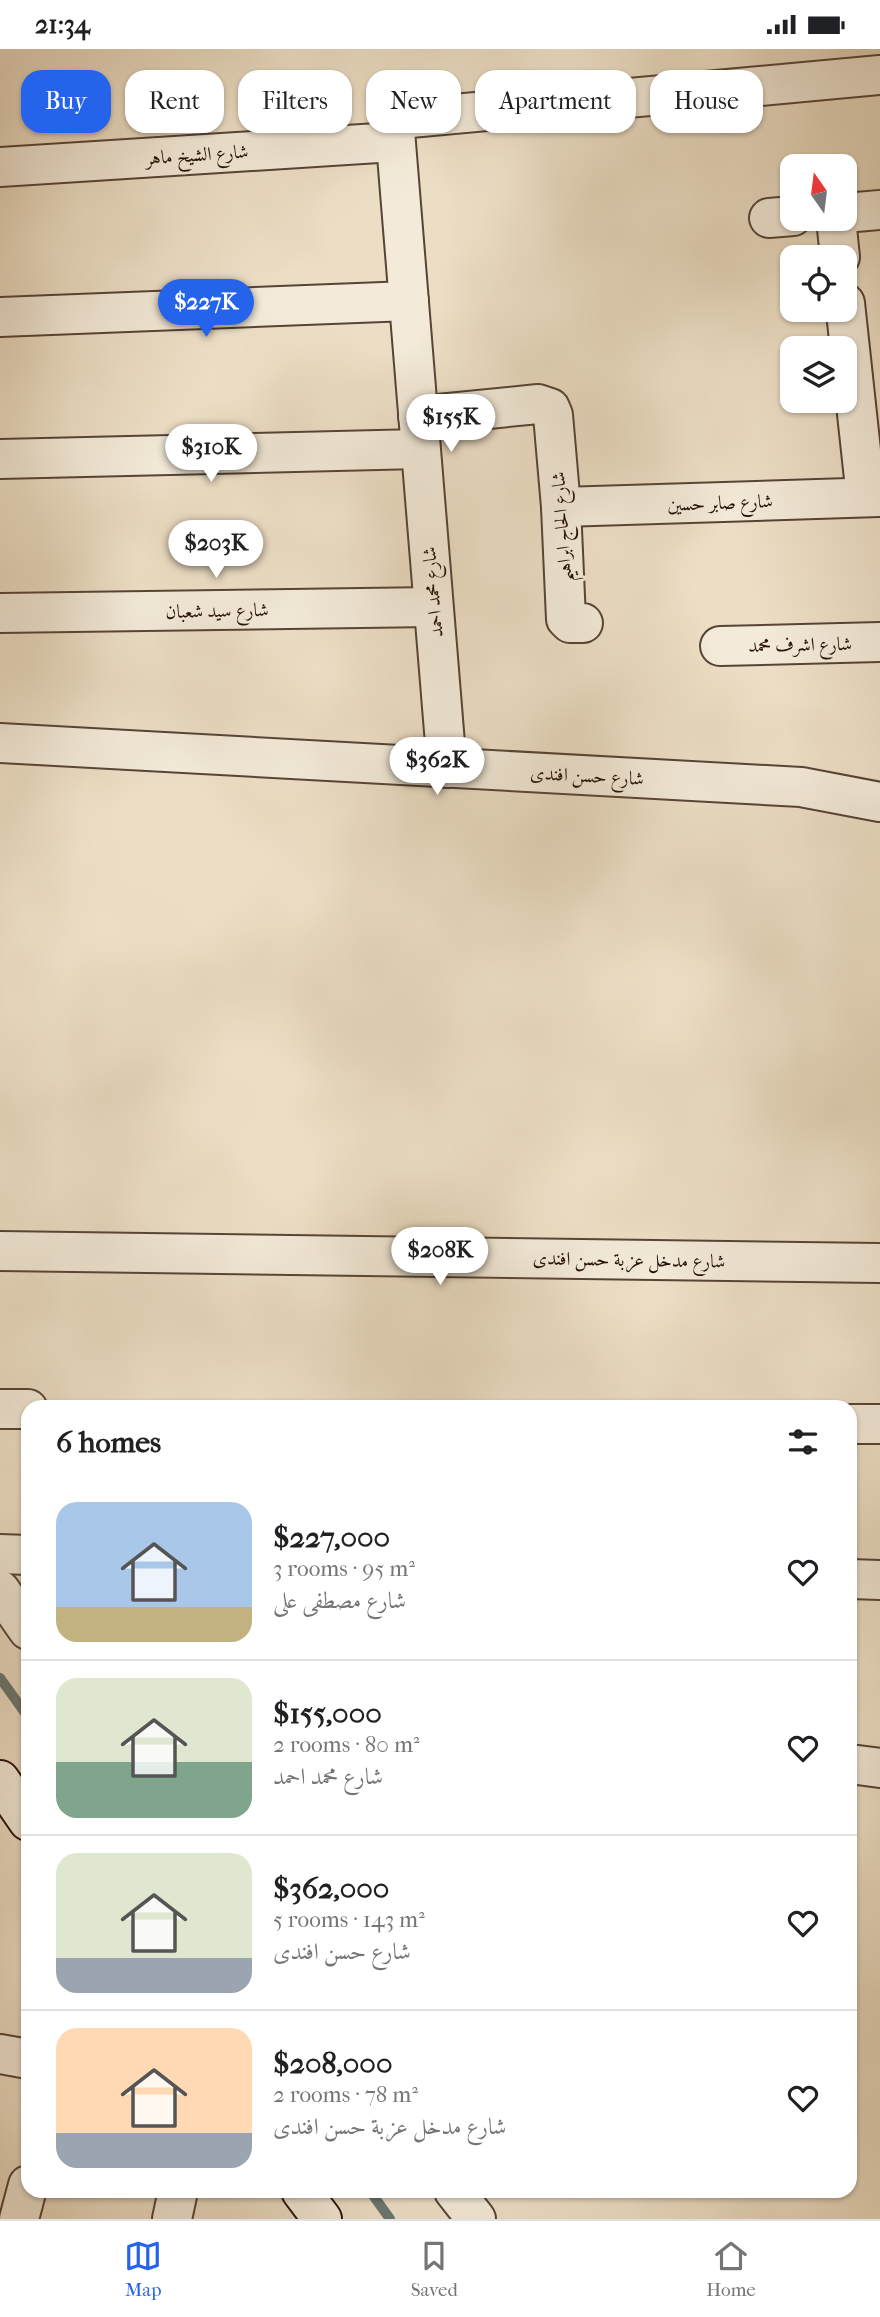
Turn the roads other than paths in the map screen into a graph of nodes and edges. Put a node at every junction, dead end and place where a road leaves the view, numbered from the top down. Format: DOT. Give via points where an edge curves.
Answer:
graph roads {
  1 [pos="880,75"];
  2 [pos="461,123"];
  3 [pos="369,133"];
  4 [pos="402,133"];
  5 [pos="0,167"];
  6 [pos="880,210"];
  7 [pos="858,212"];
  8 [pos="409,301"];
  9 [pos="0,317"];
  10 [pos="848,322"];
  11 [pos="419,433"];
  12 [pos="0,459"];
  13 [pos="873,497"];
  14 [pos="561,507"];
  15 [pos="433,607"];
  16 [pos="0,613"];
  17 [pos="583,622"];
  18 [pos="880,642"];
  19 [pos="720,646"];
  20 [pos="0,743"];
  21 [pos="447,768"];
  22 [pos="880,802"];
  23 [pos="0,1251"];
  24 [pos="880,1263"];
  25 [pos="0,1409"];
  26 [pos="21,1409"];
  27 [pos="857,1423"];
  28 [pos="880,1424"];
  29 [pos="0,1554"];
  30 [pos="21,1555"];
  31 [pos="857,1579"];
  32 [pos="880,1580"];
  33 [pos="0,1590"];
  34 [pos="21,1620"];
  35 [pos="857,1765"];
  36 [pos="880,1768"];
  37 [pos="0,1780"];
  38 [pos="21,1811"];
  39 [pos="0,2054"];
  40 [pos="21,2058"];
  41 [pos="25,2198"];
  42 [pos="176,2198"];
  43 [pos="306,2198"];
  44 [pos="459,2198"];
  45 [pos="19,2219"];
  46 [pos="172,2219"];
  47 [pos="322,2219"];
  48 [pos="475,2219"];
  1 -- 2 [label="street, شارع الشيخ ماهر"];
  3 -- 5 [label="street, شارع الشيخ ماهر"];
  4 -- 8 [label="street, شارع محمد احمد"];
  6 -- 7 [label="street"];
  8 -- 9 [label="street"];
  8 -- 11 [label="street, شارع محمد احمد"];
  10 -- 13 [label="street"];
  11 -- 12 [label="street"];
  11 -- 14 [label="street, شارع الحاج ابراهيم" via="538,404 550,408"];
  11 -- 15 [label="street, شارع محمد احمد"];
  13 -- 14 [label="street, شارع صابر حسين"];
  14 -- 17 [label="street, شارع الحاج ابراهيم" via="566,619"];
  15 -- 16 [label="street, شارع سيد شعبان"];
  15 -- 21 [label="street, شارع محمد احمد"];
  18 -- 19 [label="street, شارع اشرف محمد"];
  20 -- 21 [label="street, شارع حسن افندى"];
  21 -- 22 [label="street, شارع حسن افندى" via="801,787"];
  23 -- 24 [label="street, شارع مدخل عزبة حسن افندى"];
  25 -- 26 [label="street"];
  27 -- 28 [label="street"];
  29 -- 30 [label="street"];
  31 -- 32 [label="street"];
  33 -- 34 [label="street"];
  35 -- 36 [label="street"];
  37 -- 38 [label="street"];
  39 -- 40 [label="street"];
  41 -- 45 [label="street"];
  42 -- 46 [label="street"];
  43 -- 47 [label="street"];
  44 -- 48 [label="street"];
}
